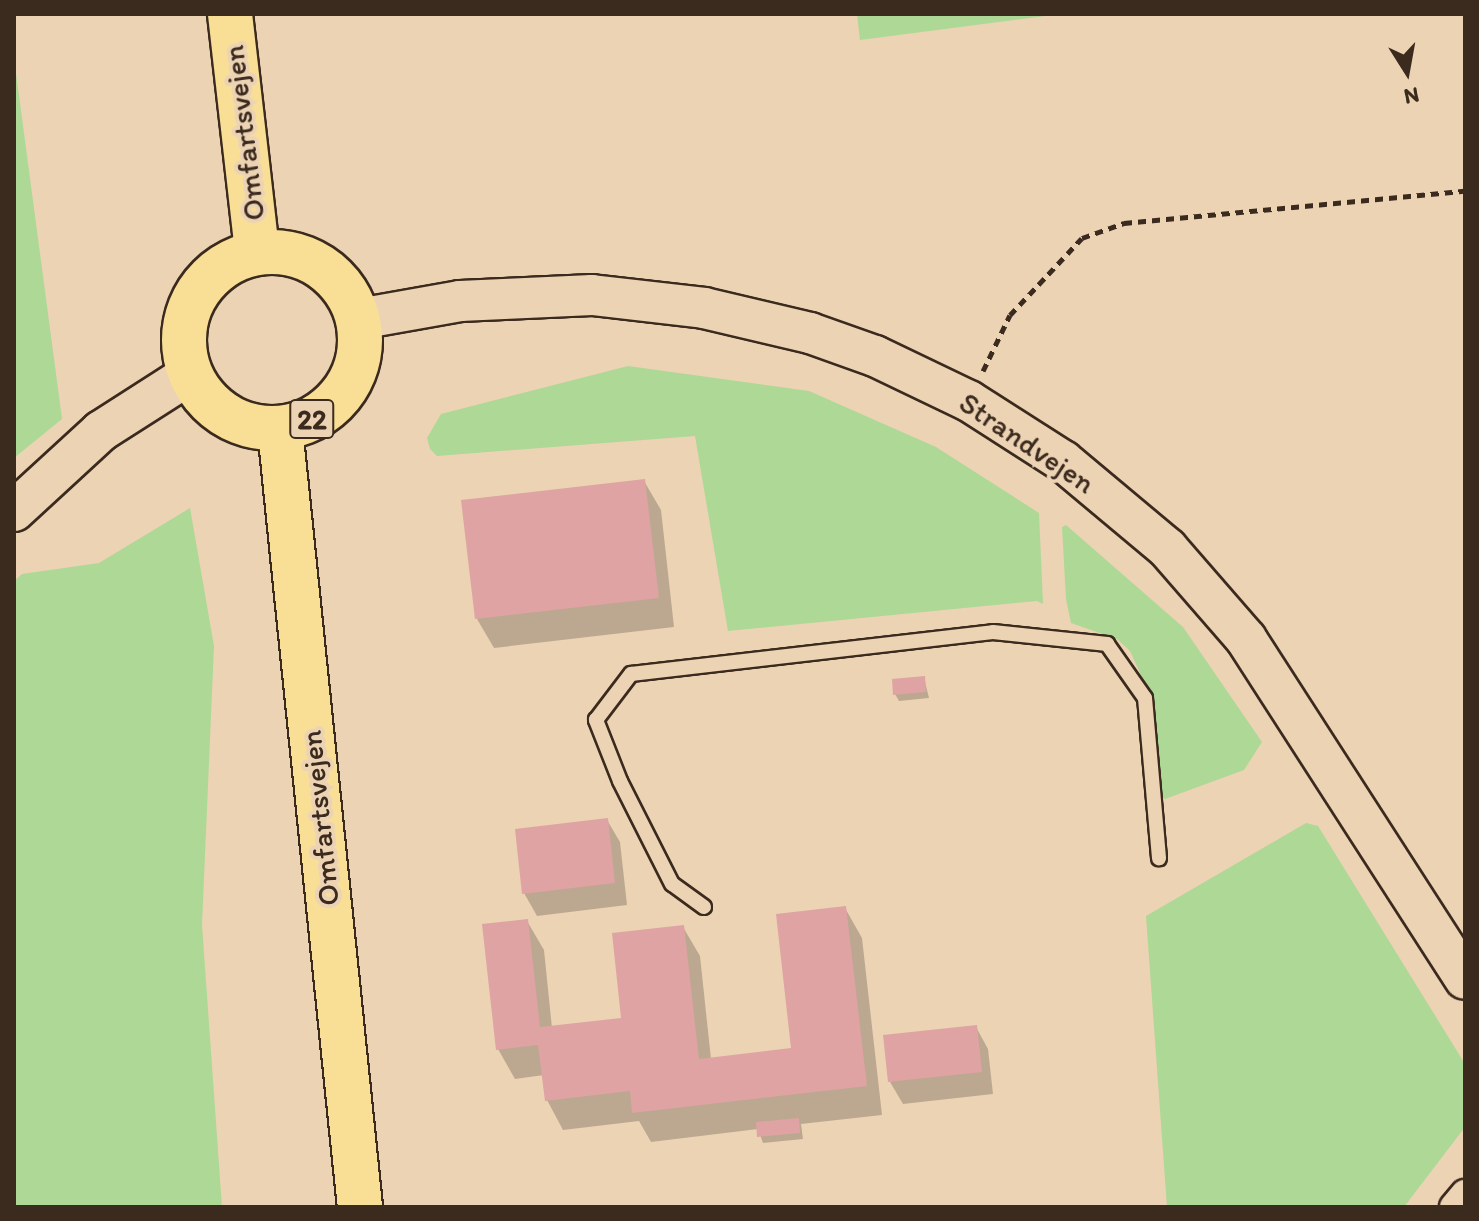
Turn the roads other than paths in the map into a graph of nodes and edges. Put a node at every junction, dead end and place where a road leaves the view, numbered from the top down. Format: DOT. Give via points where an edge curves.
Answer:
graph roads {
  1 [pos="230,14"];
  2 [pos="257,252"];
  3 [pos="359,319"];
  4 [pos="190,374"];
  5 [pos="280,429"];
  6 [pos="14,511"];
  7 [pos="1159,858"];
  8 [pos="704,907"];
  9 [pos="1465,979"];
  10 [pos="1465,1194"];
  11 [pos="360,1207"];
  12 [pos="1454,1207"];
  1 -- 2 [label="main road, Omfartsvejen"];
  2 -- 3 [label="main road, 22" via="284,251 310,259 349,294"];
  2 -- 4 [label="main road, 22" via="210,275 194,297 183,348"];
  3 -- 5 [label="main road, 22" via="361,349 352,379 334,403 309,421"];
  3 -- 9 [label="street, Strandvejen" via="460,301 592,295 704,308 810,333 875,356 969,401 1063,461 1167,548 1246,639"];
  4 -- 5 [label="main road, 22" via="204,398 226,416"];
  4 -- 6 [label="street" via="101,431"];
  5 -- 11 [label="main road, Omfartsvejen / 22"];
  7 -- 8 [label="lane" via="1145,698 1107,644 993,632 631,674 596,720 672,884"];
  10 -- 12 [label="street"];
}
